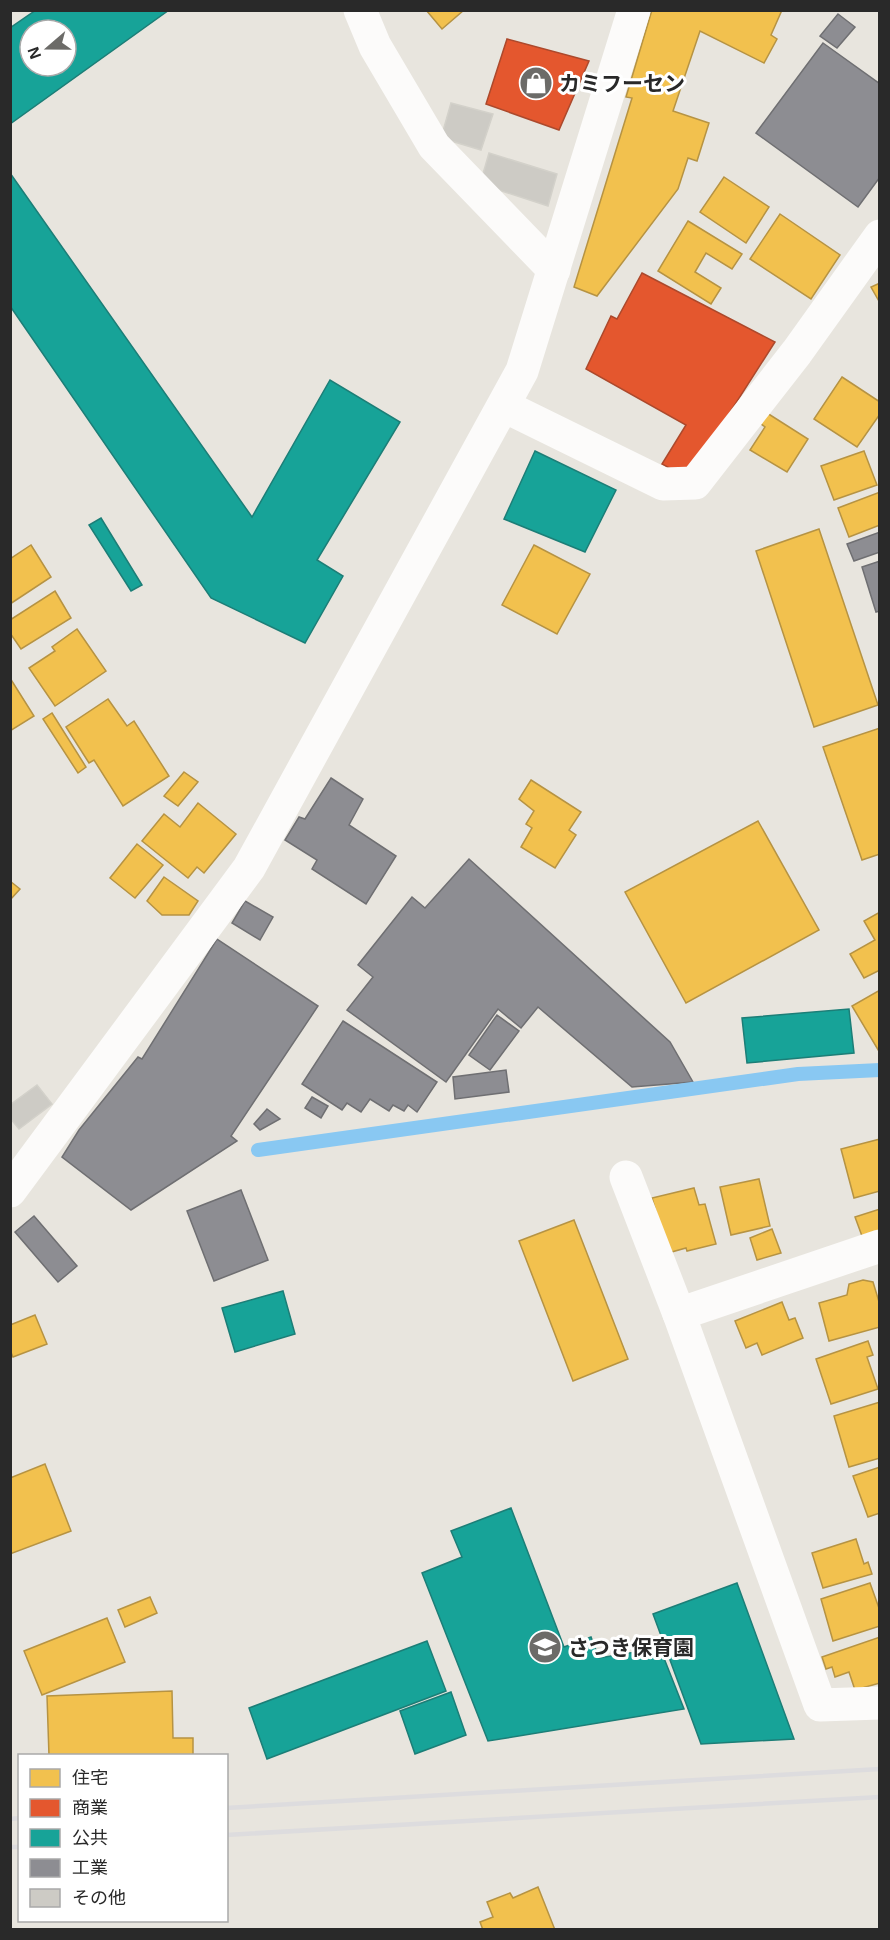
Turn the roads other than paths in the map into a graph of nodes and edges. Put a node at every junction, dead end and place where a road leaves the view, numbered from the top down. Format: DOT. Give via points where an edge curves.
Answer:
graph roads {
  1 [pos="360,10"];
  2 [pos="634,10"];
  3 [pos="879,236"];
  4 [pos="554,270"];
  5 [pos="504,406"];
  6 [pos="626,1177"];
  7 [pos="10,1191"];
  8 [pos="879,1246"];
  9 [pos="679,1314"];
  10 [pos="879,1703"];
  1 -- 4 [label="street" via="375,46 434,146"];
  2 -- 4 [label="street"];
  3 -- 5 [label="street" via="797,352 695,483 663,484"];
  4 -- 5 [label="street" via="522,371"];
  5 -- 7 [label="street" via="249,868"];
  6 -- 9 [label="street"];
  8 -- 9 [label="street"];
  9 -- 10 [label="street" via="820,1705"];
}
